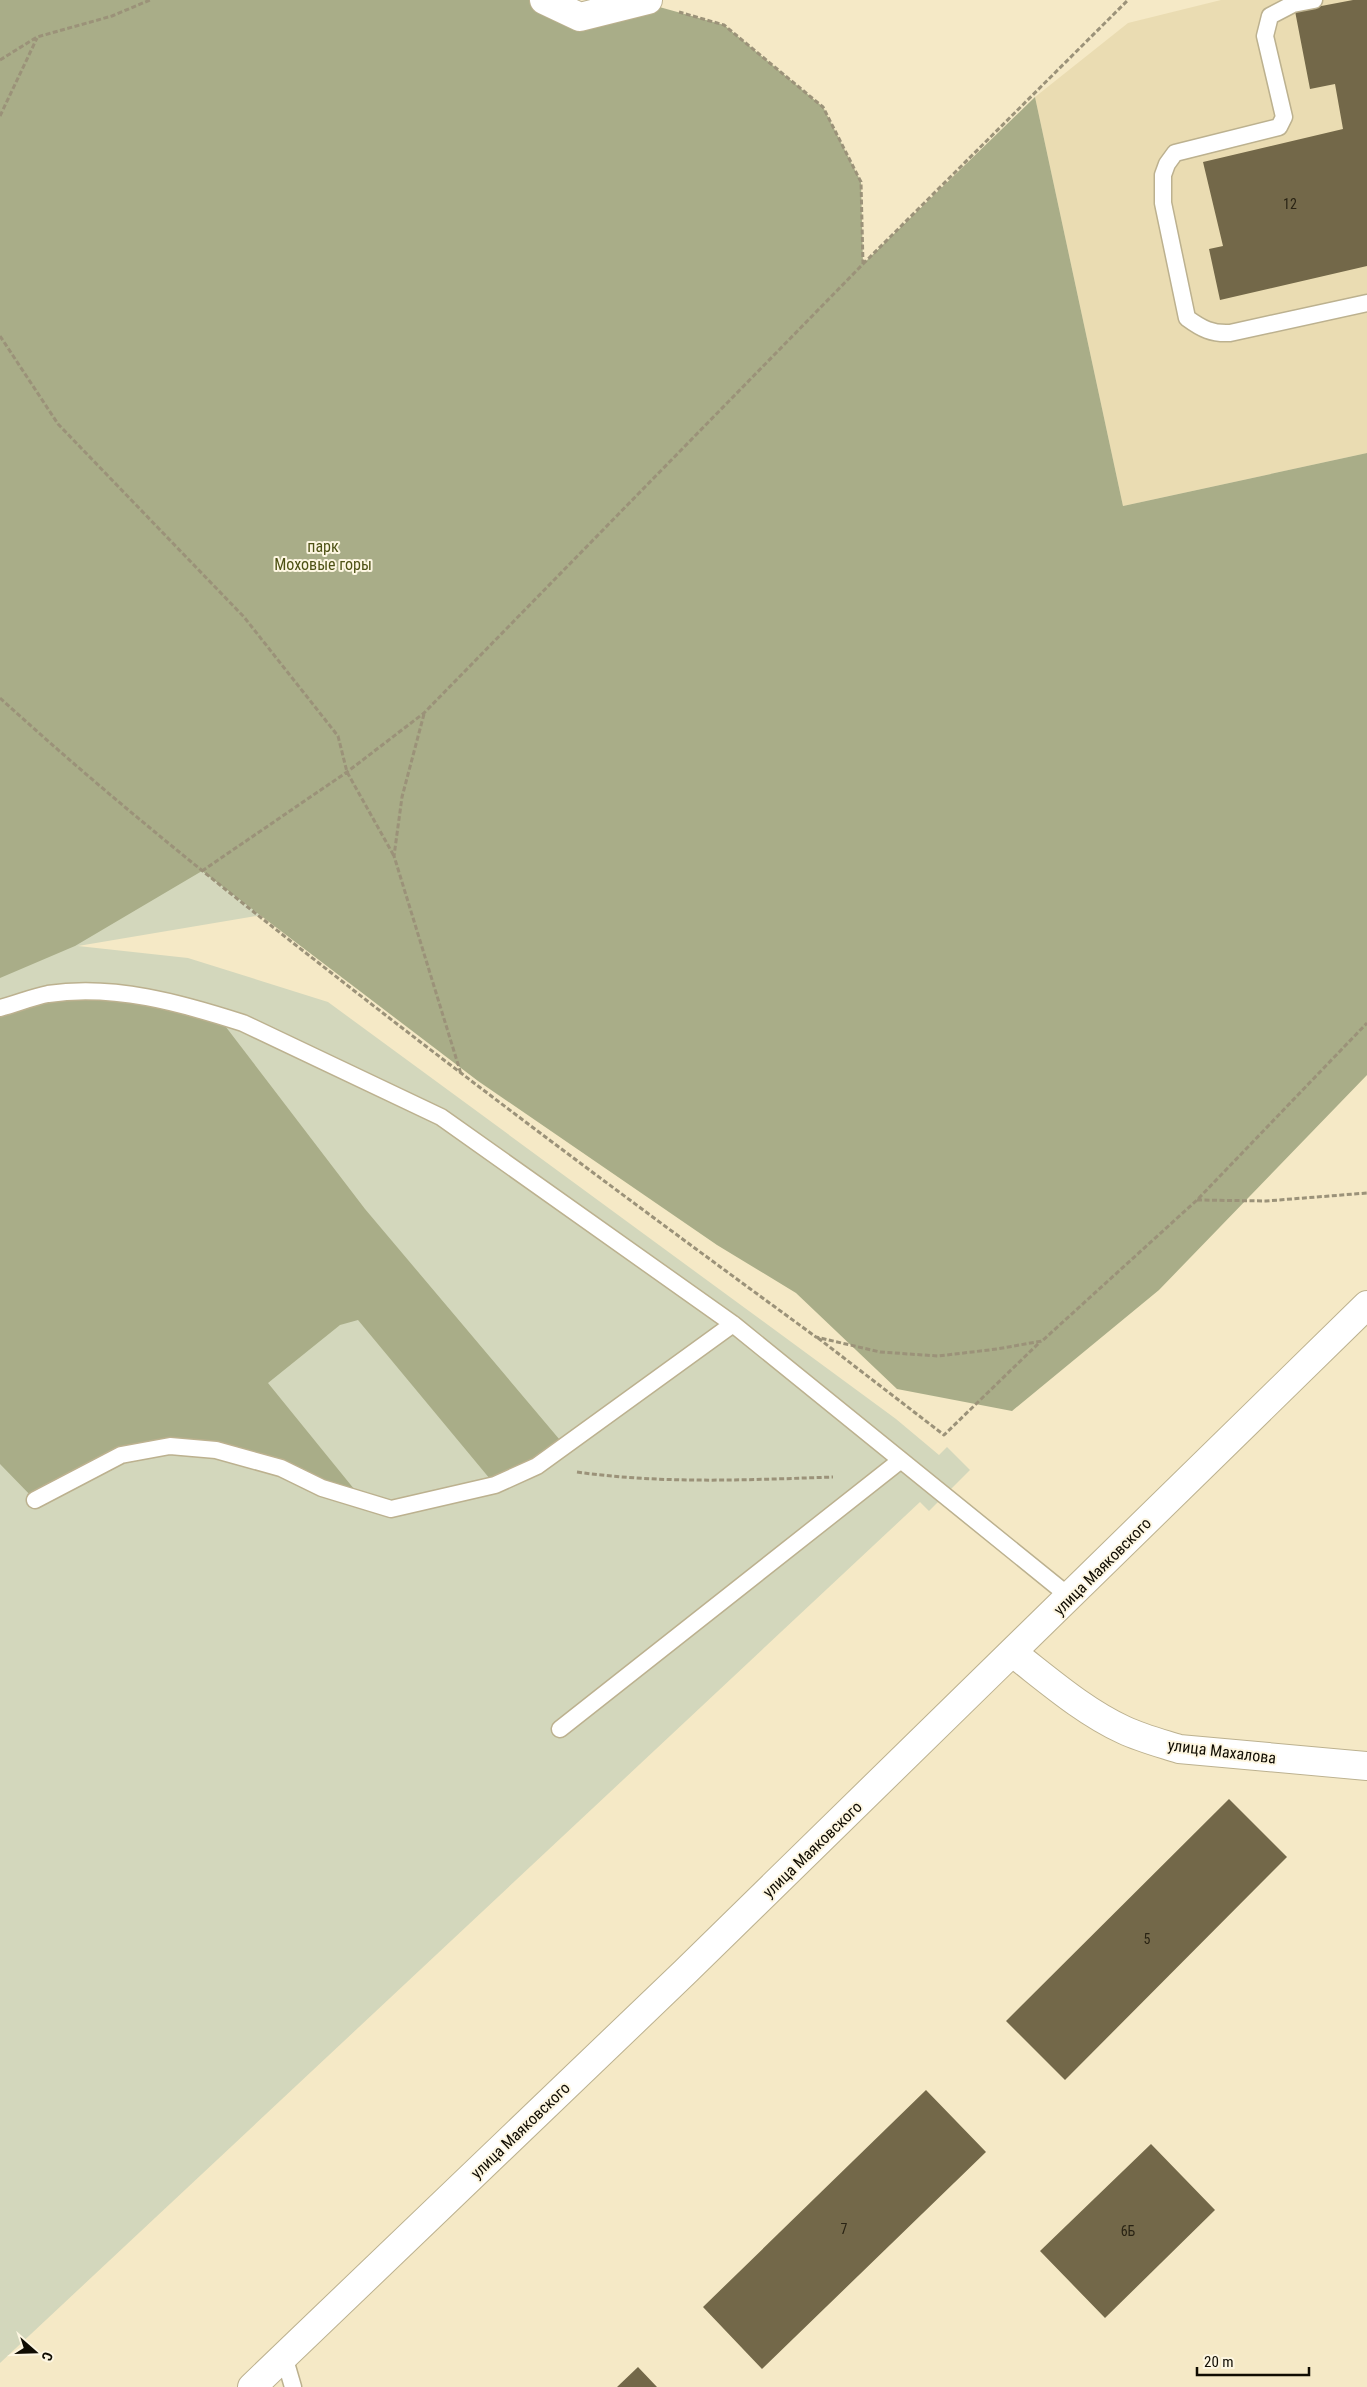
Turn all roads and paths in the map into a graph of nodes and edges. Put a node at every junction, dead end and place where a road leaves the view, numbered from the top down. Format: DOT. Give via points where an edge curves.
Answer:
graph roads {
  1 [pos="150,0"];
  2 [pos="544,0"];
  3 [pos="1128,0"];
  4 [pos="1314,0"];
  5 [pos="646,1"];
  6 [pos="37,37"];
  7 [pos="0,60"];
  8 [pos="0,116"];
  9 [pos="863,264"];
  10 [pos="1367,303"];
  11 [pos="1,338"];
  12 [pos="0,698"];
  13 [pos="424,713"];
  14 [pos="347,772"];
  15 [pos="394,856"];
  16 [pos="202,870"];
  17 [pos="0,1008"];
  18 [pos="1367,1023"];
  19 [pos="461,1075"];
  20 [pos="1367,1193"];
  21 [pos="1197,1200"];
  22 [pos="1367,1305"];
  23 [pos="733,1324"];
  24 [pos="816,1337"];
  25 [pos="1042,1341"];
  26 [pos="901,1460"];
  27 [pos="537,1466"];
  28 [pos="879,1475"];
  29 [pos="35,1500"];
  30 [pos="1070,1597"];
  31 [pos="1013,1653"];
  32 [pos="560,1729"];
  33 [pos="1367,1766"];
  34 [pos="284,2356"];
  35 [pos="252,2387"];
  36 [pos="293,2387"];
  1 -- 6 [label="path" via="112,16"];
  2 -- 5 [label="main road" via="580,17"];
  3 -- 9 [label="path"];
  4 -- 10 [label="lane" via="1293,4 1270,16 1265,36 1284,117 1279,127 1175,153 1163,175 1163,203 1187,318 1203,330 1218,334"];
  5 -- 9 [label="path" via="724,25 823,107 861,182"];
  6 -- 7 [label="path"];
  6 -- 8 [label="path"];
  9 -- 13 [label="path"];
  11 -- 14 [label="path" via="58,424 244,617 338,736"];
  12 -- 16 [label="path" via="64,756"];
  13 -- 14 [label="path"];
  13 -- 15 [label="path" via="402,797"];
  14 -- 15 [label="path"];
  14 -- 16 [label="path"];
  15 -- 19 [label="path"];
  16 -- 19 [label="path"];
  17 -- 23 [label="lane" via="47,994 93,991 147,997 243,1023 441,1117"];
  18 -- 21 [label="path"];
  19 -- 24 [label="path"];
  20 -- 21 [label="path" via="1266,1201"];
  21 -- 25 [label="path"];
  22 -- 30 [label="main road, улица Маяковского"];
  23 -- 26 [label="lane"];
  23 -- 27 [label="lane"];
  24 -- 25 [label="path" via="880,1352 938,1356"];
  24 -- 25 [label="path" via="944,1435"];
  26 -- 28 [label="lane"];
  26 -- 30 [label="lane"];
  27 -- 28 [label="path" via="616,1477 766,1479"];
  27 -- 29 [label="lane" via="495,1485 391,1509 322,1488 281,1468 216,1450 170,1446 121,1455"];
  28 -- 32 [label="lane"];
  30 -- 31 [label="main road, улица Маяковского"];
  31 -- 33 [label="main road, улица Махалова" via="1079,1703 1123,1730 1152,1741 1188,1750"];
  31 -- 34 [label="main road, улица Маяковского"];
  34 -- 35 [label="main road, улица Маяковского"];
  34 -- 36 [label="lane"];
}
